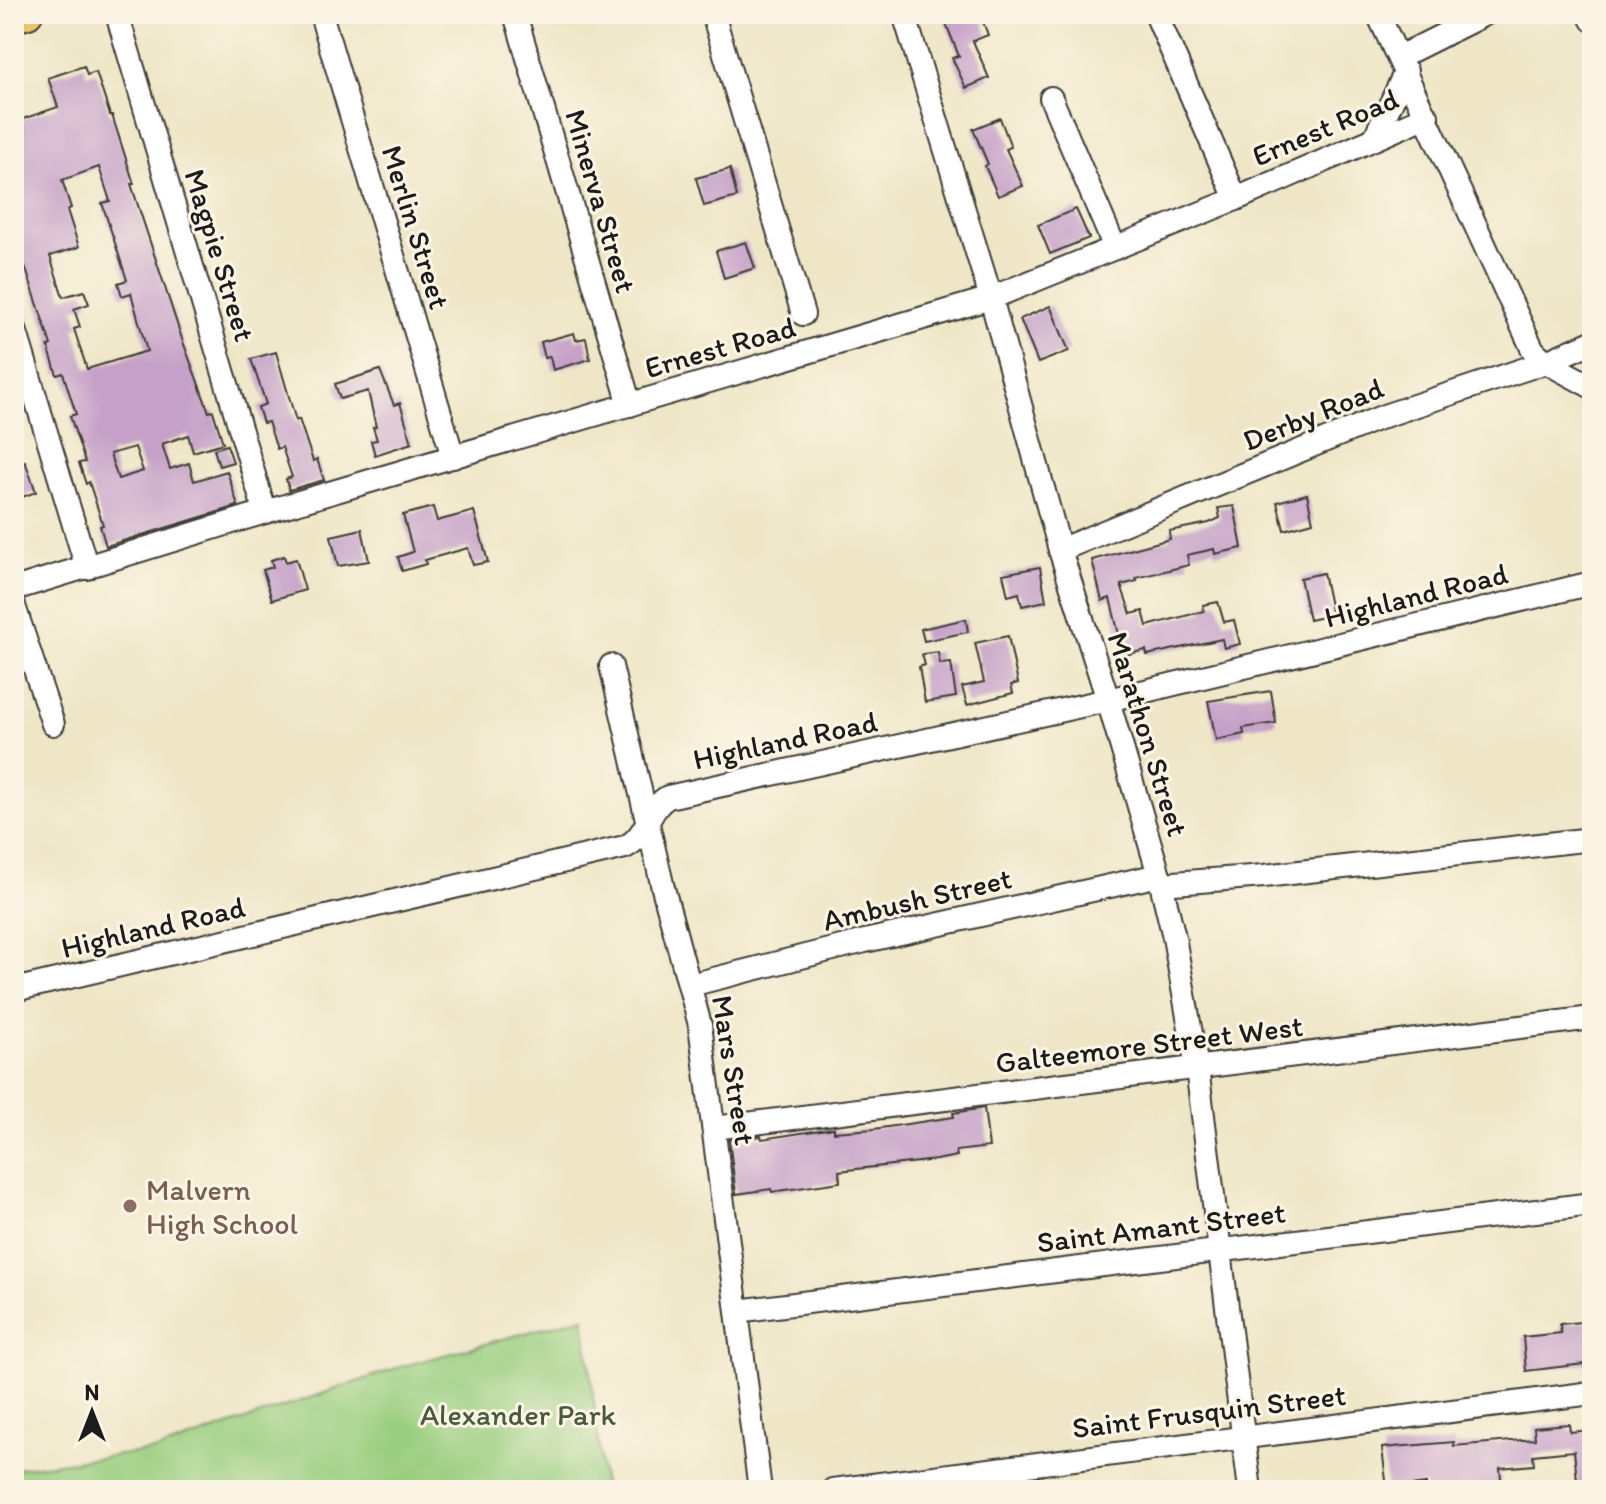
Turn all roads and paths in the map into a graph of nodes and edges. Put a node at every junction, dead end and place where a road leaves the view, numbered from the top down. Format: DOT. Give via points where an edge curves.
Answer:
graph roads {
  1 [pos="28,14"];
  2 [pos="117,14"];
  3 [pos="321,14"];
  4 [pos="515,14"];
  5 [pos="713,14"];
  6 [pos="904,14"];
  7 [pos="1156,14"];
  8 [pos="1378,14"];
  9 [pos="1485,14"];
  10 [pos="1589,14"];
  11 [pos="14,18"];
  12 [pos="1592,20"];
  13 [pos="1402,64"];
  14 [pos="1051,98"];
  15 [pos="1427,116"];
  16 [pos="1375,137"];
  17 [pos="1236,199"];
  18 [pos="1115,248"];
  19 [pos="991,298"];
  20 [pos="803,314"];
  21 [pos="14,326"];
  22 [pos="1592,342"];
  23 [pos="1546,362"];
  24 [pos="1592,387"];
  25 [pos="630,405"];
  26 [pos="453,457"];
  27 [pos="265,512"];
  28 [pos="1060,550"];
  29 [pos="87,568"];
  30 [pos="1592,583"];
  31 [pos="14,589"];
  32 [pos="14,606"];
  33 [pos="611,666"];
  34 [pos="1108,700"];
  35 [pos="53,724"];
  36 [pos="648,825"];
  37 [pos="1592,839"];
  38 [pos="1160,880"];
  39 [pos="690,985"];
  40 [pos="14,990"];
  41 [pos="1592,1018"];
  42 [pos="1197,1068"];
  43 [pos="714,1128"];
  44 [pos="1592,1204"];
  45 [pos="1221,1250"];
  46 [pos="737,1311"];
  47 [pos="1592,1393"];
  48 [pos="1244,1437"];
  49 [pos="760,1490"];
  50 [pos="833,1490"];
  51 [pos="1250,1490"];
  1 -- 11 [label="main road"];
  2 -- 27 [label="street, Magpie Street"];
  3 -- 26 [label="street, Merlin Street"];
  4 -- 25 [label="street, Minerva Street"];
  5 -- 20 [label="street"];
  6 -- 19 [label="street, Marathon Street"];
  7 -- 17 [label="street"];
  8 -- 13 [label="street"];
  9 -- 13 [label="street"];
  10 -- 12 [label="street"];
  13 -- 15 [label="street"];
  13 -- 16 [label="street"];
  14 -- 18 [label="street"];
  15 -- 16 [label="street, Ernest Road"];
  15 -- 23 [label="street" via="1533,350"];
  16 -- 17 [label="street, Ernest Road"];
  17 -- 18 [label="street, Ernest Road"];
  18 -- 19 [label="street, Ernest Road"];
  19 -- 25 [label="street, Ernest Road"];
  19 -- 28 [label="street, Marathon Street"];
  21 -- 29 [label="street"];
  22 -- 23 [label="street, Derby Road"];
  23 -- 24 [label="street"];
  23 -- 28 [label="street, Derby Road" via="1384,416"];
  25 -- 26 [label="street, Ernest Road"];
  26 -- 27 [label="street, Ernest Road"];
  27 -- 29 [label="street, Ernest Road"];
  28 -- 34 [label="street, Marathon Street"];
  29 -- 31 [label="street, Ernest Road"];
  30 -- 34 [label="street, Highland Road"];
  32 -- 35 [label="street"];
  33 -- 36 [label="street, Mars Street"];
  34 -- 36 [label="street, Highland Road" via="668,797"];
  34 -- 38 [label="street, Marathon Street"];
  36 -- 39 [label="street, Mars Street"];
  36 -- 40 [label="street, Highland Road" via="632,844 609,851"];
  37 -- 38 [label="street, Ambush Street" via="1280,875"];
  38 -- 39 [label="street, Ambush Street" via="865,941"];
  38 -- 42 [label="street, Marathon Street"];
  39 -- 43 [label="street, Mars Street"];
  41 -- 42 [label="street, Galteemore Street West"];
  42 -- 43 [label="street, Galteemore Street West"];
  42 -- 45 [label="street, Marathon Street"];
  43 -- 46 [label="street, Mars Street"];
  44 -- 45 [label="street, Saint Amant Street"];
  45 -- 46 [label="street, Saint Amant Street"];
  45 -- 48 [label="street, Marathon Street"];
  46 -- 49 [label="street, Mars Street"];
  47 -- 48 [label="street, Saint Frusquin Street"];
  48 -- 50 [label="street, Saint Frusquin Street"];
  48 -- 51 [label="street, Marathon Street"];
}
